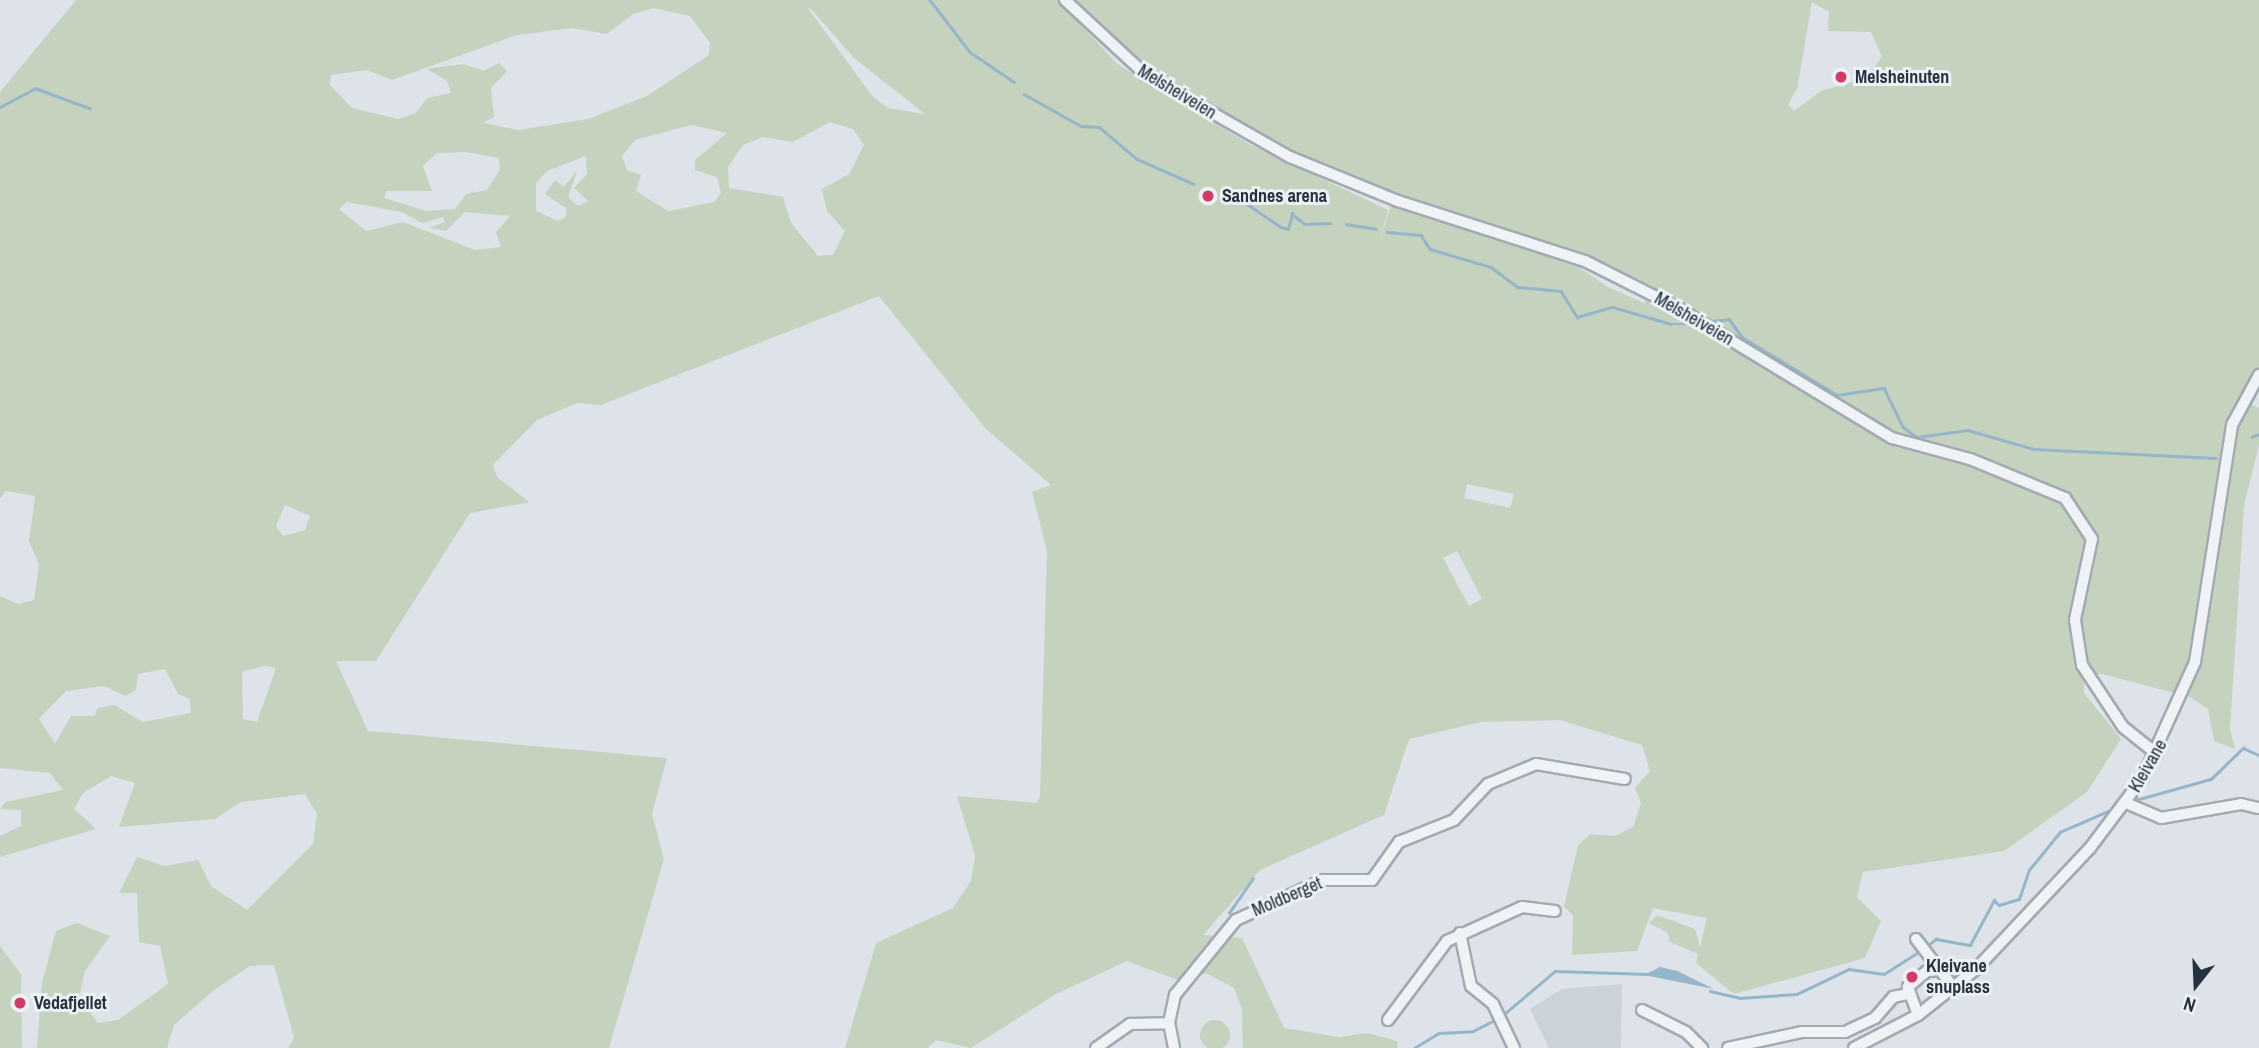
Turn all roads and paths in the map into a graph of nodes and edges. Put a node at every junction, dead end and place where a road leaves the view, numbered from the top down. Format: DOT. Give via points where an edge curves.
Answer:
graph roads {
  1 [pos="1065,0"];
  2 [pos="2259,374"];
  3 [pos="2157,754"];
  4 [pos="1625,779"];
  5 [pos="2126,803"];
  6 [pos="2259,808"];
  7 [pos="1555,911"];
  8 [pos="1460,933"];
  9 [pos="1916,939"];
  10 [pos="1942,970"];
  11 [pos="1954,988"];
  12 [pos="1907,994"];
  13 [pos="1642,1010"];
  14 [pos="1918,1015"];
  15 [pos="1388,1020"];
  16 [pos="1169,1023"];
  17 [pos="1097,1048"];
  18 [pos="1174,1048"];
  19 [pos="1514,1048"];
  20 [pos="1702,1048"];
  21 [pos="1728,1048"];
  22 [pos="1854,1048"];
  1 -- 3 [label="street, Melsheiveien" via="1146,75 1290,157 1398,201 1569,255 1702,323 1892,438 2022,477 2072,503 2092,538 2076,609 2082,665 2123,727"];
  2 -- 3 [label="street, Kleivane" via="2234,417 2203,632"];
  3 -- 5 [label="street, Kleivane"];
  4 -- 16 [label="street, Moldberget" via="1545,762 1492,781 1459,817 1399,842 1372,880 1323,880 1236,920 1180,987"];
  5 -- 6 [label="street" via="2161,818 2241,804"];
  5 -- 11 [label="street, Kleivane"];
  7 -- 8 [label="street" via="1522,907"];
  8 -- 15 [label="street" via="1430,956"];
  8 -- 19 [label="street" via="1471,986 1493,1004"];
  9 -- 10 [label="street"];
  10 -- 11 [label="street"];
  10 -- 12 [label="street" via="1924,973"];
  11 -- 14 [label="street, Kleivane"];
  12 -- 14 [label="street"];
  12 -- 21 [label="street" via="1893,997 1875,1018 1845,1032 1802,1032"];
  13 -- 20 [label="street" via="1686,1032"];
  14 -- 22 [label="street, Kleivane"];
  16 -- 17 [label="street" via="1130,1024"];
  16 -- 18 [label="street, Moldberget"];
}
